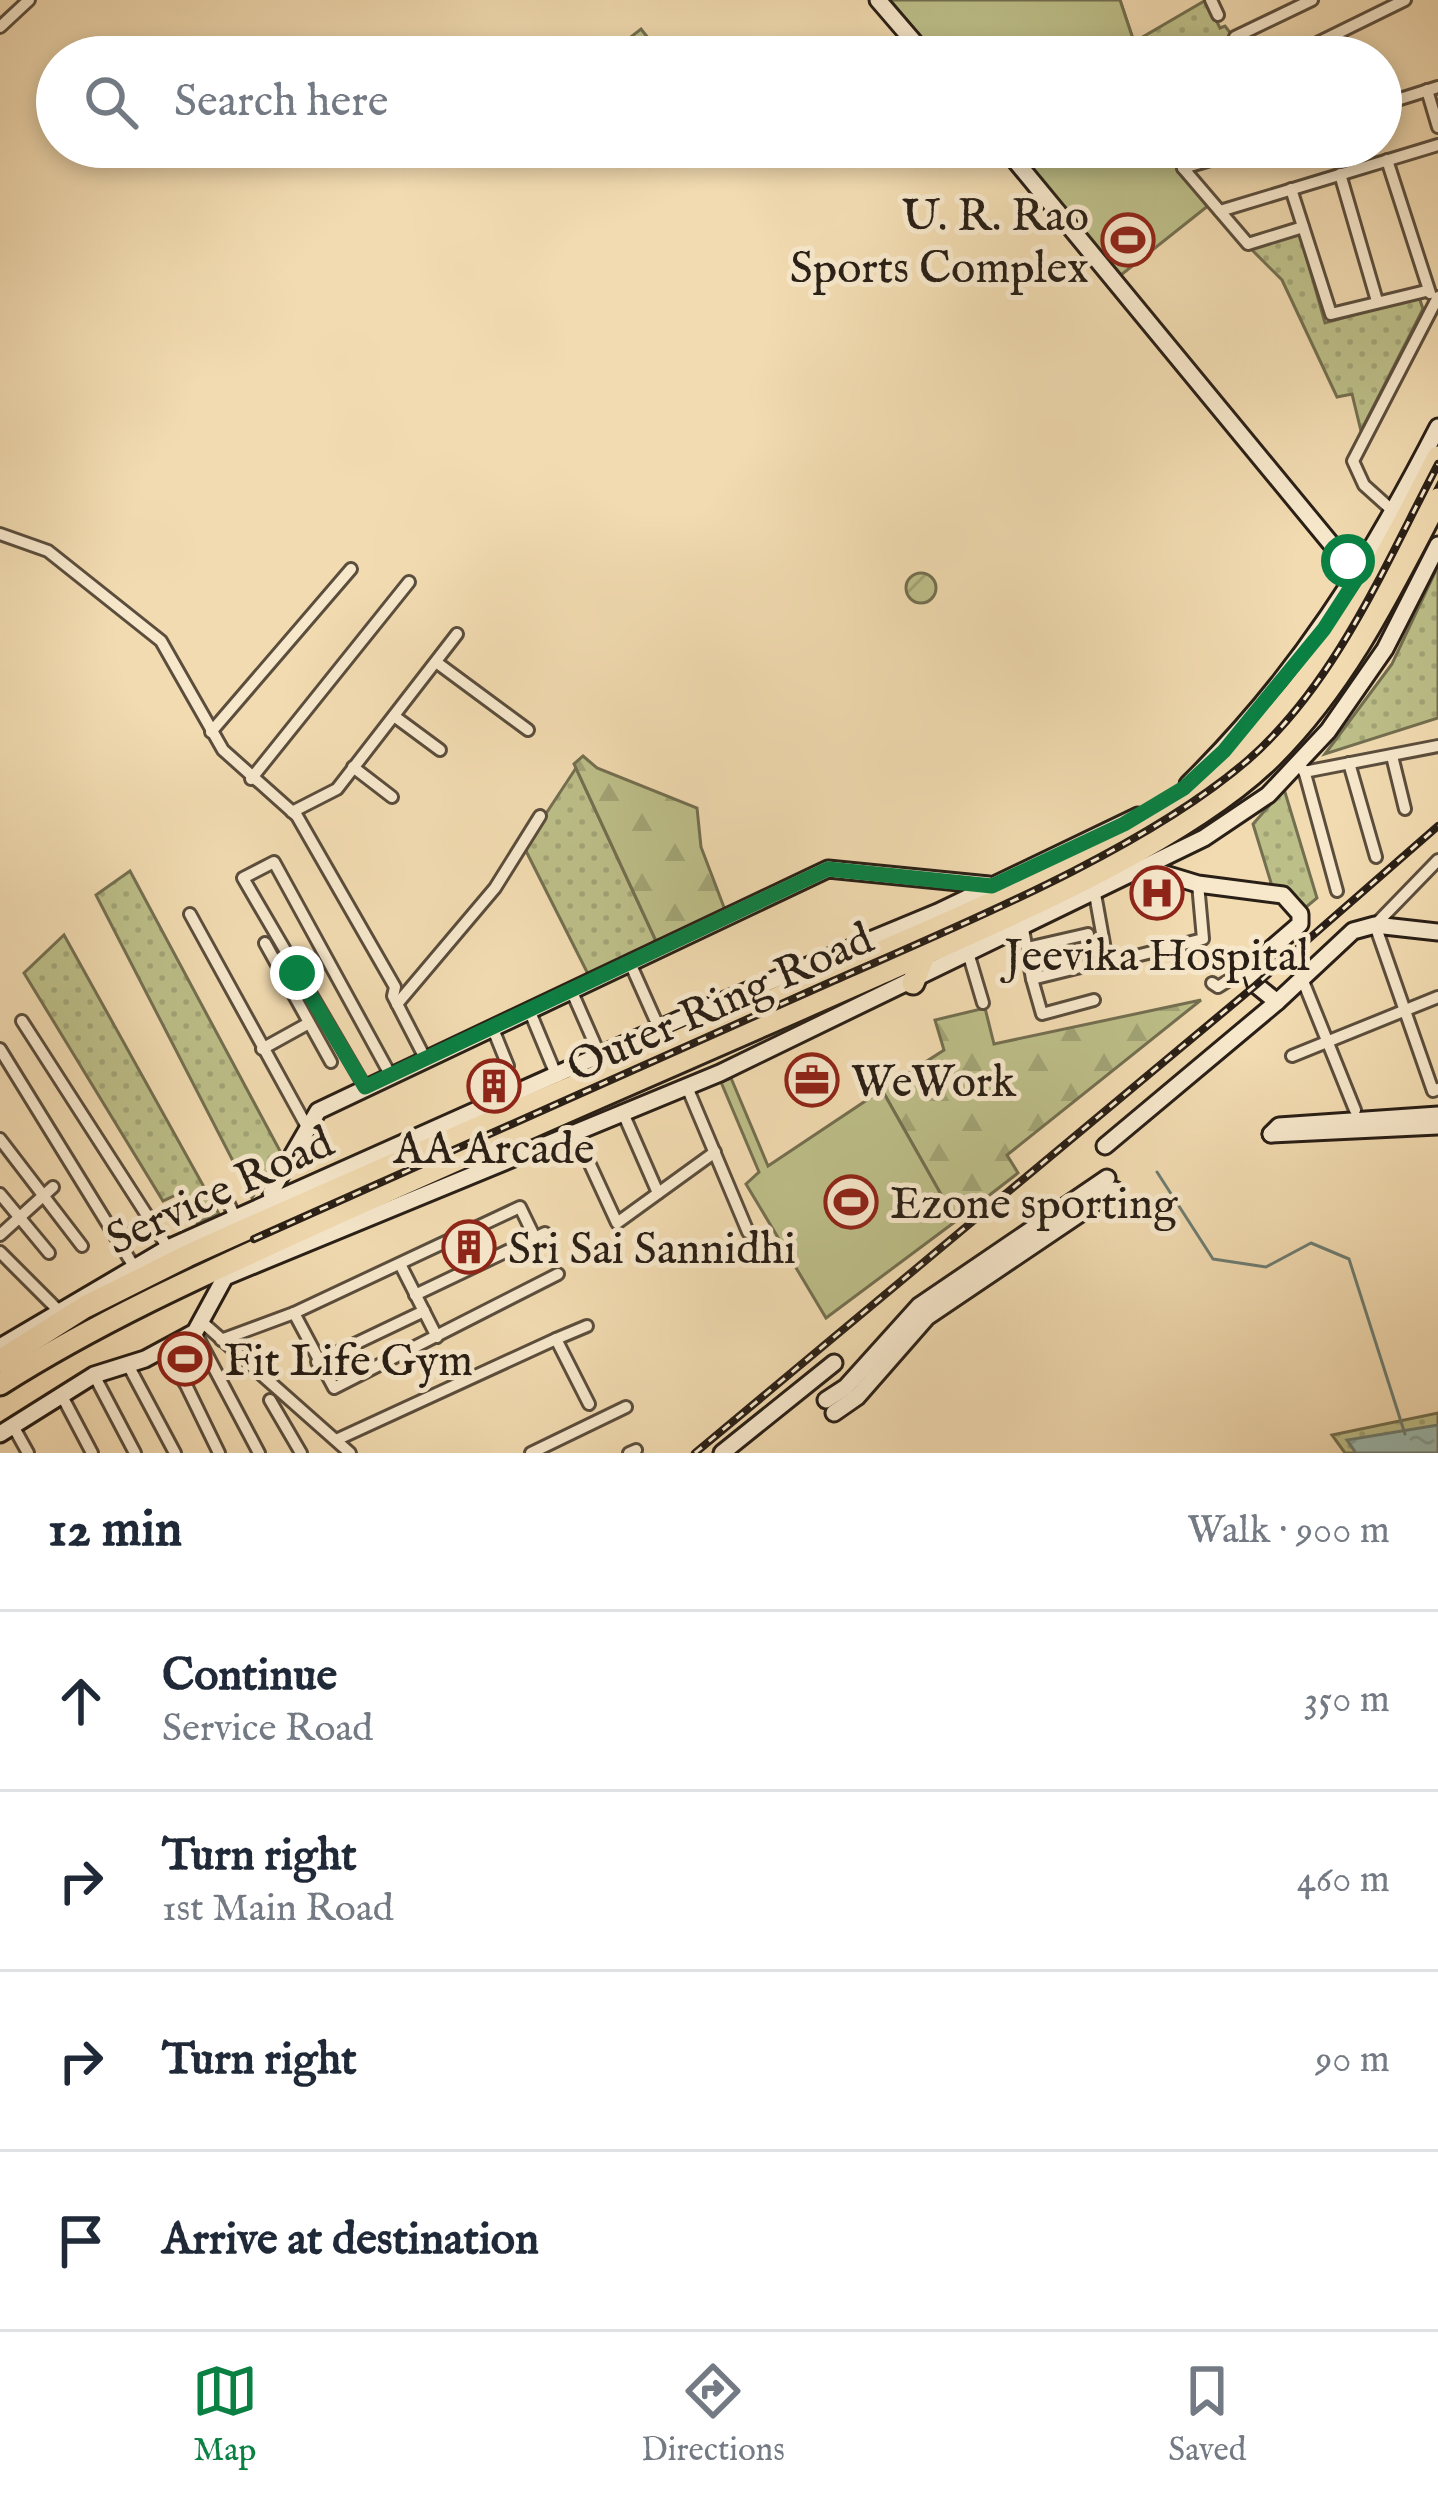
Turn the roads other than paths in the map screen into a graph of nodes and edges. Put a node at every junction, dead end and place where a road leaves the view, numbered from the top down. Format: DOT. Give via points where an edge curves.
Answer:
graph roads {
  1 [pos="878,0"];
  2 [pos="1211,0"];
  3 [pos="1312,0"];
  4 [pos="27,1"];
  5 [pos="1402,1"];
  6 [pos="1218,15"];
  7 [pos="0,27"];
  8 [pos="909,36"];
  9 [pos="1237,36"];
  10 [pos="1332,36"];
  11 [pos="1432,88"];
  12 [pos="1402,98"];
  13 [pos="1438,127"];
  14 [pos="1438,146"];
  15 [pos="1402,156"];
  16 [pos="1022,168"];
  17 [pos="1184,168"];
  18 [pos="1360,168"];
  19 [pos="1390,168"];
  20 [pos="1340,174"];
  21 [pos="1291,190"];
  22 [pos="1220,211"];
  23 [pos="1303,227"];
  24 [pos="1434,295"];
  25 [pos="1377,302"];
  26 [pos="1438,427"];
  27 [pos="1438,458"];
  28 [pos="1438,499"];
  29 [pos="1394,512"];
  30 [pos="0,533"];
  31 [pos="1330,537"];
  32 [pos="1438,545"];
  33 [pos="1367,560"];
  34 [pos="351,568"];
  35 [pos="410,582"];
  36 [pos="1363,582"];
  37 [pos="1372,622"];
  38 [pos="458,634"];
  39 [pos="1385,649"];
  40 [pos="436,662"];
  41 [pos="1303,686"];
  42 [pos="1324,700"];
  43 [pos="394,716"];
  44 [pos="528,730"];
  45 [pos="211,731"];
  46 [pos="1258,736"];
  47 [pos="1438,746"];
  48 [pos="440,750"];
  49 [pos="1275,752"];
  50 [pos="1392,755"];
  51 [pos="1348,764"];
  52 [pos="1303,766"];
  53 [pos="353,767"];
  54 [pos="251,778"];
  55 [pos="392,797"];
  56 [pos="1405,809"];
  57 [pos="292,812"];
  58 [pos="540,816"];
  59 [pos="1376,856"];
  60 [pos="1438,860"];
  61 [pos="1142,867"];
  62 [pos="1198,884"];
  63 [pos="992,886"];
  64 [pos="1337,891"];
  65 [pos="1095,894"];
  66 [pos="190,914"];
  67 [pos="1375,925"];
  68 [pos="1023,929"];
  69 [pos="1438,932"];
  70 [pos="1088,934"];
  71 [pos="265,943"];
  72 [pos="1027,948"];
  73 [pos="925,953"];
  74 [pos="969,956"];
  75 [pos="630,963"];
  76 [pos="1093,964"];
  77 [pos="1250,967"];
  78 [pos="1301,976"];
  79 [pos="1032,979"];
  80 [pos="913,983"];
  81 [pos="1212,983"];
  82 [pos="572,992"];
  83 [pos="1438,997"];
  84 [pos="1094,1000"];
  85 [pos="983,1003"];
  86 [pos="1277,1003"];
  87 [pos="397,1004"];
  88 [pos="1403,1009"];
  89 [pos="530,1012"];
  90 [pos="22,1021"];
  91 [pos="309,1023"];
  92 [pos="659,1028"];
  93 [pos="493,1029"];
  94 [pos="751,1031"];
  95 [pos="1306,1032"];
  96 [pos="370,1037"];
  97 [pos="1327,1039"];
  98 [pos="777,1046"];
  99 [pos="1312,1046"];
  100 [pos="262,1048"];
  101 [pos="0,1049"];
  102 [pos="345,1050"];
  103 [pos="1292,1057"];
  104 [pos="601,1058"];
  105 [pos="426,1060"];
  106 [pos="331,1063"];
  107 [pos="508,1066"];
  108 [pos="1432,1067"];
  109 [pos="391,1076"];
  110 [pos="557,1077"];
  111 [pos="365,1087"];
  112 [pos="687,1087"];
  113 [pos="1436,1090"];
  114 [pos="1355,1110"];
  115 [pos="623,1113"];
  116 [pos="1438,1115"];
  117 [pos="306,1125"];
  118 [pos="1438,1126"];
  119 [pos="575,1132"];
  120 [pos="0,1138"];
  121 [pos="1105,1146"];
  122 [pos="715,1152"];
  123 [pos="1111,1184"];
  124 [pos="221,1187"];
  125 [pos="48,1191"];
  126 [pos="658,1193"];
  127 [pos="0,1194"];
  128 [pos="276,1208"];
  129 [pos="17,1216"];
  130 [pos="235,1217"];
  131 [pos="151,1220"];
  132 [pos="748,1232"];
  133 [pos="0,1235"];
  134 [pos="118,1240"];
  135 [pos="82,1246"];
  136 [pos="168,1248"];
  137 [pos="0,1252"];
  138 [pos="50,1253"];
  139 [pos="400,1264"];
  140 [pos="133,1265"];
  141 [pos="226,1270"];
  142 [pos="558,1274"];
  143 [pos="415,1295"];
  144 [pos="57,1309"];
  145 [pos="424,1311"];
  146 [pos="294,1313"];
  147 [pos="587,1326"];
  148 [pos="198,1327"];
  149 [pos="437,1337"];
  150 [pos="556,1339"];
  151 [pos="221,1340"];
  152 [pos="0,1346"];
  153 [pos="162,1350"];
  154 [pos="0,1361"];
  155 [pos="317,1362"];
  156 [pos="127,1363"];
  157 [pos="834,1363"];
  158 [pos="94,1375"];
  159 [pos="0,1384"];
  160 [pos="62,1396"];
  161 [pos="270,1400"];
  162 [pos="589,1404"];
  163 [pos="830,1407"];
  164 [pos="626,1408"];
  165 [pos="6,1430"];
  166 [pos="343,1449"];
  167 [pos="28,1453"];
  168 [pos="92,1453"];
  169 [pos="135,1453"];
  170 [pos="175,1453"];
  171 [pos="219,1453"];
  172 [pos="260,1453"];
  173 [pos="301,1453"];
  174 [pos="531,1453"];
  175 [pos="722,1453"];
  1 -- 8 [label="street"];
  2 -- 6 [label="street"];
  3 -- 9 [label="street"];
  4 -- 7 [label="street"];
  5 -- 10 [label="street"];
  11 -- 12 [label="street"];
  11 -- 13 [label="street"];
  14 -- 15 [label="street"];
  16 -- 31 [label="street"];
  17 -- 22 [label="street"];
  18 -- 20 [label="street"];
  19 -- 24 [label="street"];
  20 -- 21 [label="street"];
  20 -- 25 [label="street"];
  21 -- 22 [label="street"];
  21 -- 23 [label="street"];
  22 -- 23 [label="street" via="1248,244"];
  23 -- 25 [label="street" via="1331,314"];
  24 -- 25 [label="street"];
  24 -- 29 [label="street" via="1353,461 1364,485"];
  26 -- 29 [label="street, Service Road"];
  27 -- 36 [label="highway, Outer Ring Road"];
  28 -- 37 [label="highway, Outer Ring Road"];
  29 -- 33 [label="street, Service Road"];
  30 -- 45 [label="street" via="48,551 161,641"];
  31 -- 33 [label="street" via="1355,561"];
  31 -- 36 [label="street"];
  32 -- 39 [label="street, Service Road"];
  33 -- 36 [label="street, Service Road"];
  34 -- 45 [label="street"];
  35 -- 54 [label="street"];
  36 -- 41 [label="highway, Outer Ring Road"];
  36 -- 63 [label="street, Service Road" via="1184,788"];
  37 -- 39 [label="highway"];
  37 -- 42 [label="highway, Outer Ring Road"];
  38 -- 40 [label="street"];
  39 -- 52 [label="street, Service Road"];
  40 -- 43 [label="street"];
  40 -- 44 [label="street"];
  41 -- 42 [label="highway" via="1304,703"];
  41 -- 46 [label="highway, Outer Ring Road"];
  42 -- 49 [label="highway, Outer Ring Road"];
  43 -- 48 [label="street"];
  43 -- 53 [label="street"];
  45 -- 54 [label="street"];
  46 -- 49 [label="highway" via="1272,734"];
  46 -- 128 [label="highway, Outer Ring Road" via="1166,810 973,911"];
  47 -- 50 [label="street"];
  49 -- 73 [label="highway, Outer Ring Road" via="1177,827"];
  50 -- 51 [label="street"];
  50 -- 56 [label="street"];
  51 -- 52 [label="street"];
  51 -- 59 [label="street"];
  52 -- 61 [label="street, Service Road" via="1230,822"];
  52 -- 64 [label="street"];
  53 -- 55 [label="street"];
  53 -- 57 [label="street" via="337,788"];
  54 -- 57 [label="street"];
  57 -- 87 [label="street" via="395,987"];
  58 -- 87 [label="street" via="495,888"];
  60 -- 67 [label="street"];
  61 -- 62 [label="street"];
  61 -- 65 [label="street, Service Road"];
  62 -- 65 [label="street" via="1203,939 1132,957 1106,955"];
  62 -- 77 [label="street" via="1283,895 1295,906 1300,924"];
  63 -- 75 [label="street" via="828,869"];
  63 -- 92 [label="street, Service Road"];
  65 -- 68 [label="street, Service Road"];
  66 -- 100 [label="street"];
  67 -- 69 [label="street"];
  67 -- 78 [label="street" via="1353,931"];
  67 -- 88 [label="street"];
  68 -- 72 [label="street"];
  68 -- 74 [label="street, Service Road"];
  70 -- 72 [label="street"];
  71 -- 91 [label="street"];
  72 -- 79 [label="street"];
  73 -- 80 [label="highway"];
  73 -- 94 [label="highway, Outer Ring Road"];
  74 -- 80 [label="street, Service Road"];
  74 -- 85 [label="street"];
  75 -- 82 [label="street"];
  75 -- 92 [label="street"];
  76 -- 79 [label="street"];
  77 -- 81 [label="street" via="1218,987"];
  77 -- 86 [label="street"];
  78 -- 86 [label="street"];
  78 -- 97 [label="street"];
  79 -- 84 [label="street" via="1042,1014"];
  80 -- 98 [label="street, Service Road"];
  82 -- 89 [label="street"];
  82 -- 104 [label="street"];
  83 -- 88 [label="street"];
  86 -- 121 [label="street"];
  87 -- 105 [label="street"];
  88 -- 97 [label="street"];
  88 -- 108 [label="street"];
  89 -- 93 [label="street"];
  89 -- 110 [label="street"];
  90 -- 131 [label="street"];
  91 -- 100 [label="street"];
  91 -- 106 [label="street"];
  92 -- 104 [label="street, Service Road"];
  93 -- 105 [label="street"];
  93 -- 107 [label="street"];
  94 -- 98 [label="highway"];
  94 -- 141 [label="highway, Outer Ring Road"];
  95 -- 99 [label="street"];
  96 -- 102 [label="street"];
  96 -- 102 [label="street" via="274,862 243,878"];
  96 -- 109 [label="street"];
  97 -- 99 [label="street"];
  97 -- 114 [label="street"];
  98 -- 112 [label="street, Service Road"];
  99 -- 103 [label="street"];
  100 -- 117 [label="street"];
  101 -- 134 [label="street"];
  102 -- 111 [label="street"];
  104 -- 110 [label="street, Service Road"];
  105 -- 109 [label="street"];
  108 -- 113 [label="street"];
  109 -- 111 [label="street"];
  110 -- 128 [label="street, Service Road"];
  111 -- 117 [label="street"];
  112 -- 115 [label="street, Service Road"];
  112 -- 122 [label="street"];
  115 -- 119 [label="street, Service Road"];
  115 -- 126 [label="street"];
  116 -- 118 [label="street" via="1279,1126 1271,1134"];
  117 -- 128 [label="street" via="271,1192"];
  119 -- 126 [label="street" via="617,1223"];
  119 -- 141 [label="street, Service Road"];
  120 -- 125 [label="street"];
  122 -- 126 [label="street"];
  122 -- 132 [label="street"];
  123 -- 163 [label="street" via="927,1317 856,1397"];
  124 -- 130 [label="street"];
  125 -- 129 [label="street"];
  125 -- 135 [label="street"];
  127 -- 129 [label="street"];
  128 -- 130 [label="street, Service Road"];
  128 -- 154 [label="highway, Outer Ring Road" via="85,1307"];
  129 -- 133 [label="street"];
  129 -- 138 [label="street"];
  130 -- 136 [label="street, Service Road"];
  131 -- 134 [label="street"];
  131 -- 136 [label="street"];
  134 -- 140 [label="street"];
  136 -- 140 [label="street, Service Road"];
  137 -- 144 [label="street"];
  139 -- 143 [label="street"];
  139 -- 143 [label="street" via="520,1207 540,1236"];
  139 -- 146 [label="street"];
  140 -- 144 [label="street, Service Road"];
  141 -- 148 [label="street"];
  141 -- 159 [label="highway, Outer Ring Road" via="99,1325"];
  142 -- 149 [label="street"];
  143 -- 145 [label="street"];
  144 -- 152 [label="street, Service Road"];
  145 -- 149 [label="street"];
  145 -- 155 [label="street"];
  146 -- 151 [label="street"];
  146 -- 155 [label="street"];
  147 -- 150 [label="street"];
  148 -- 151 [label="street"];
  148 -- 153 [label="street"];
  148 -- 172 [label="street"];
  149 -- 155 [label="street" via="334,1388"];
  150 -- 162 [label="street"];
  150 -- 166 [label="street"];
  151 -- 166 [label="street"];
  153 -- 156 [label="street"];
  153 -- 171 [label="street"];
  156 -- 158 [label="street"];
  156 -- 170 [label="street"];
  157 -- 175 [label="street"];
  158 -- 160 [label="street"];
  158 -- 169 [label="street"];
  160 -- 165 [label="street"];
  160 -- 168 [label="street"];
  161 -- 173 [label="street"];
  164 -- 174 [label="street"];
  165 -- 167 [label="street"];
}
